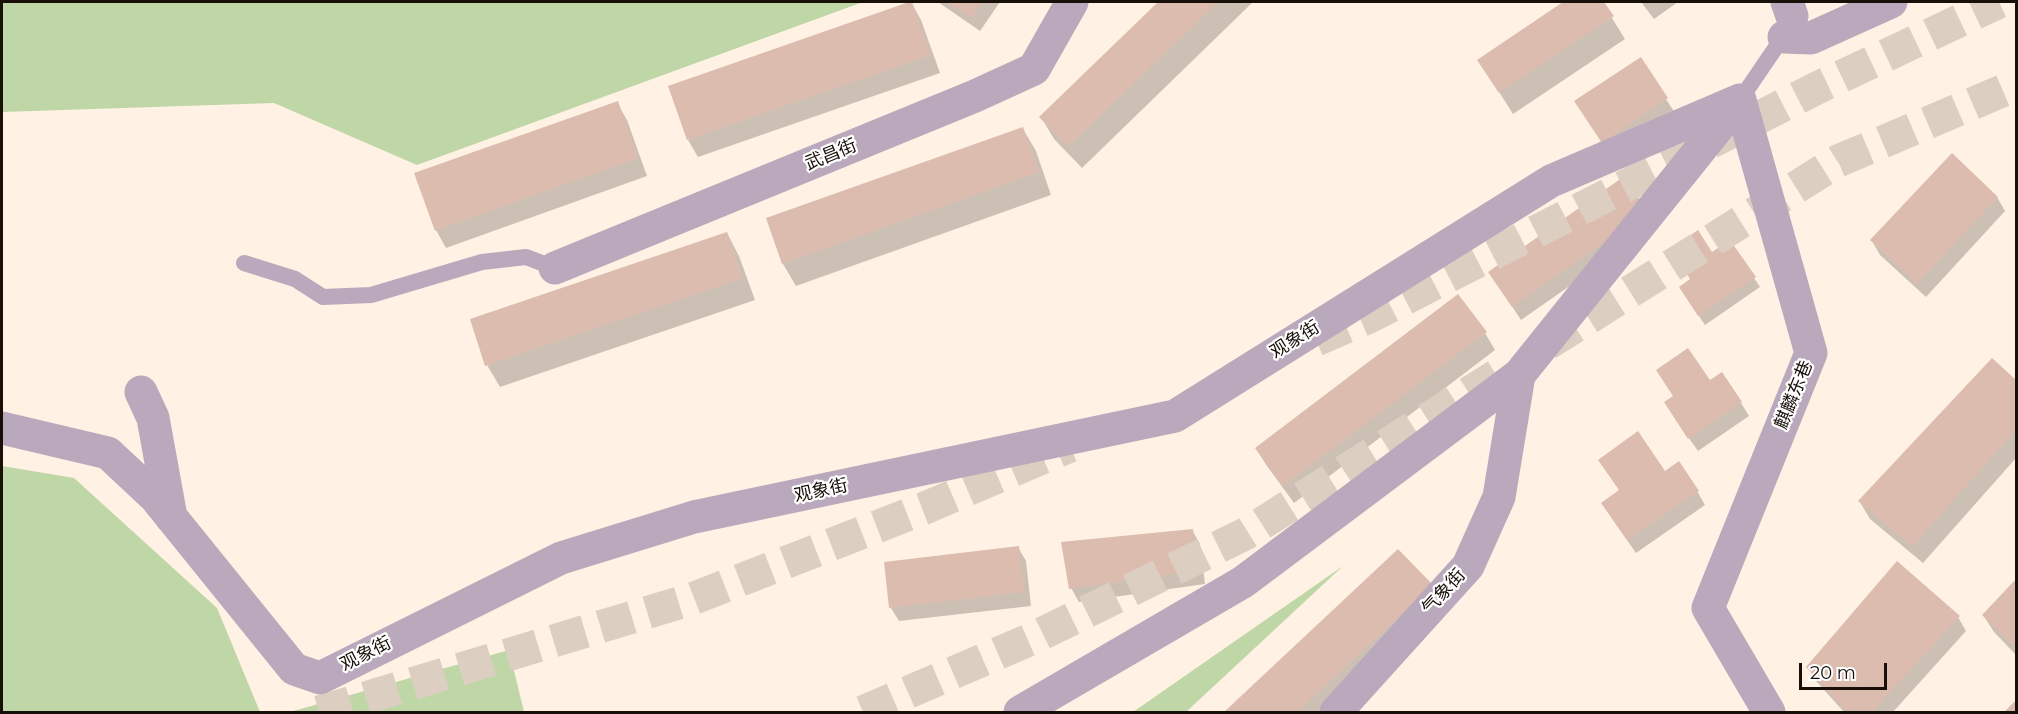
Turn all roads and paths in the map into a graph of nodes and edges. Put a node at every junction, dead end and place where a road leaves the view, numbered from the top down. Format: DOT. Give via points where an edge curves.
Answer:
graph roads {
  1 [pos="1072,2"];
  2 [pos="1891,2"];
  3 [pos="1790,14"];
  4 [pos="1740,100"];
  5 [pos="244,263"];
  6 [pos="555,268"];
  7 [pos="1519,375"];
  8 [pos="141,392"];
  9 [pos="2,428"];
  10 [pos="171,517"];
  11 [pos="1020,712"];
  12 [pos="1336,712"];
  13 [pos="1769,712"];
  1 -- 6 [label="street, 武昌街" via="1034,69"];
  2 -- 3 [label="street" via="1810,38"];
  3 -- 4 [label="lane"];
  4 -- 7 [label="street"];
  4 -- 10 [label="street, 观象街" via="1551,181 1175,416 694,517 583,551 561,558 320,678 294,669"];
  4 -- 13 [label="street, 麒麟东巷" via="1811,353 1708,608"];
  5 -- 6 [label="lane" via="295,279 323,297 371,295 482,262 526,257"];
  7 -- 11 [label="street" via="1243,582"];
  7 -- 12 [label="street, 气象街" via="1499,497 1468,566"];
  8 -- 10 [label="street" via="153,418"];
  9 -- 10 [label="street, 观象街" via="108,453"];
}
